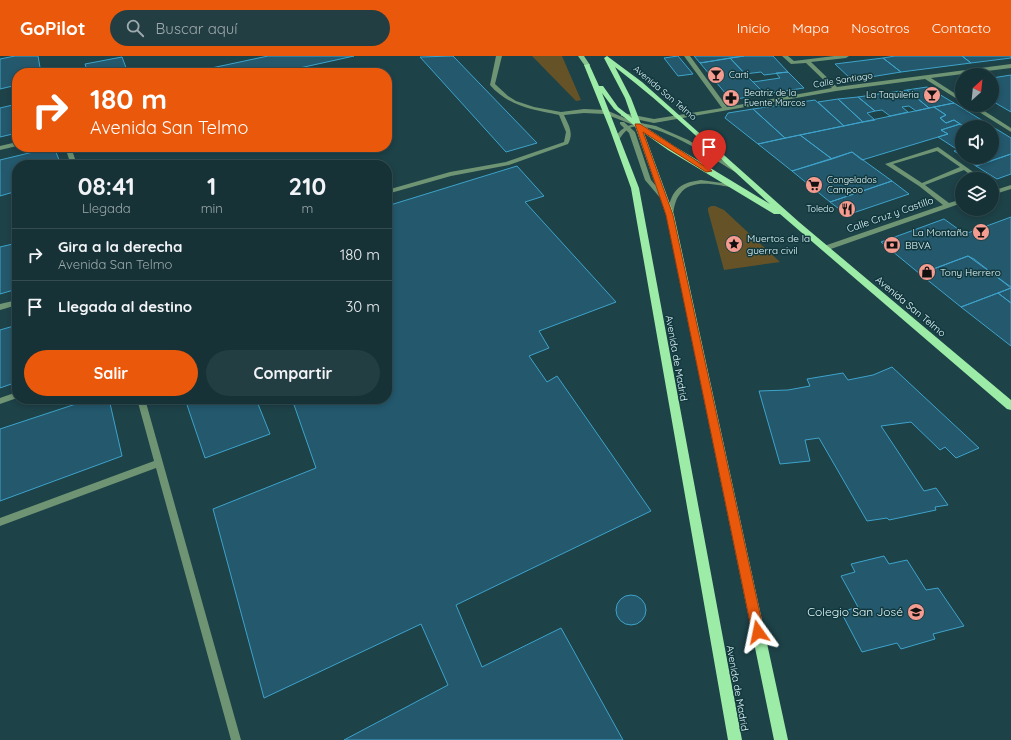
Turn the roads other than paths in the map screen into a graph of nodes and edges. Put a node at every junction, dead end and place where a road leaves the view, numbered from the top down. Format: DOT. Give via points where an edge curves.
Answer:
graph roads {
  1 [pos="499,56"];
  2 [pos="581,56"];
  3 [pos="687,56"];
  4 [pos="785,56"];
  5 [pos="846,56"];
  6 [pos="606,57"];
  7 [pos="807,61"];
  8 [pos="587,65"];
  9 [pos="1011,66"];
  10 [pos="926,77"];
  11 [pos="836,89"];
  12 [pos="955,96"];
  13 [pos="726,109"];
  14 [pos="606,112"];
  15 [pos="982,112"];
  16 [pos="561,114"];
  17 [pos="679,117"];
  18 [pos="633,124"];
  19 [pos="1011,130"];
  20 [pos="617,139"];
  21 [pos="12,145"];
  22 [pos="0,148"];
  23 [pos="964,168"];
  24 [pos="970,172"];
  25 [pos="744,176"];
  26 [pos="921,185"];
  27 [pos="734,186"];
  28 [pos="1011,187"];
  29 [pos="392,191"];
  30 [pos="999,191"];
  31 [pos="955,203"];
  32 [pos="947,206"];
  33 [pos="670,215"];
  34 [pos="796,224"];
  35 [pos="826,248"];
  36 [pos="12,303"];
  37 [pos="0,307"];
  38 [pos="12,397"];
  39 [pos="0,401"];
  40 [pos="142,404"];
  41 [pos="1011,406"];
  42 [pos="159,463"];
  43 [pos="0,522"];
  44 [pos="236,740"];
  45 [pos="735,740"];
  46 [pos="781,740"];
  1 -- 16 [label="street" via="492,84 504,98"];
  2 -- 8 [label="main road"];
  3 -- 13 [label="street"];
  4 -- 7 [label="street" via="793,63"];
  5 -- 7 [label="street"];
  6 -- 17 [label="main road, Avenida San Telmo"];
  6 -- 18 [label="main road, Avenida de Madrid" via="628,98"];
  7 -- 11 [label="street"];
  8 -- 14 [label="main road, Avenida de Madrid"];
  8 -- 18 [label="main road" via="611,101"];
  9 -- 10 [label="street, Calle Santiago"];
  10 -- 11 [label="street, Calle Santiago"];
  10 -- 12 [label="street"];
  11 -- 13 [label="street, Calle Santiago"];
  13 -- 17 [label="street, Calle Santiago"];
  14 -- 16 [label="street"];
  14 -- 18 [label="street"];
  14 -- 18 [label="street"];
  14 -- 20 [label="main road, Avenida de Madrid"];
  15 -- 19 [label="street"];
  16 -- 29 [label="street" via="570,132 570,138 566,143 507,164 450,174"];
  17 -- 18 [label="street, Calle Santiago"];
  17 -- 25 [label="main road, Avenida San Telmo"];
  18 -- 20 [label="street"];
  18 -- 25 [label="street, Avenida San Telmo" via="661,131 688,142"];
  18 -- 27 [label="main road, Avenida San Telmo"];
  18 -- 33 [label="main road, Avenida de Madrid"];
  20 -- 45 [label="main road, Avenida de Madrid" via="635,188"];
  21 -- 22 [label="street"];
  23 -- 24 [label="street"];
  23 -- 26 [label="street"];
  23 -- 26 [label="street" via="938,149 888,164"];
  25 -- 34 [label="main road, Avenida San Telmo"];
  26 -- 32 [label="street"];
  27 -- 33 [label="street, Avenida San Telmo" via="694,182 682,186 674,194"];
  27 -- 34 [label="main road, Avenida San Telmo"];
  28 -- 30 [label="street"];
  31 -- 32 [label="street, Calle Cruz y Castillo"];
  32 -- 35 [label="street, Calle Cruz y Castillo"];
  33 -- 46 [label="main road, Avenida de Madrid"];
  34 -- 35 [label="main road, Avenida San Telmo"];
  35 -- 41 [label="main road, Avenida San Telmo"];
  36 -- 37 [label="street"];
  38 -- 39 [label="street"];
  40 -- 42 [label="street"];
  42 -- 43 [label="street"];
  42 -- 44 [label="street"];
}
